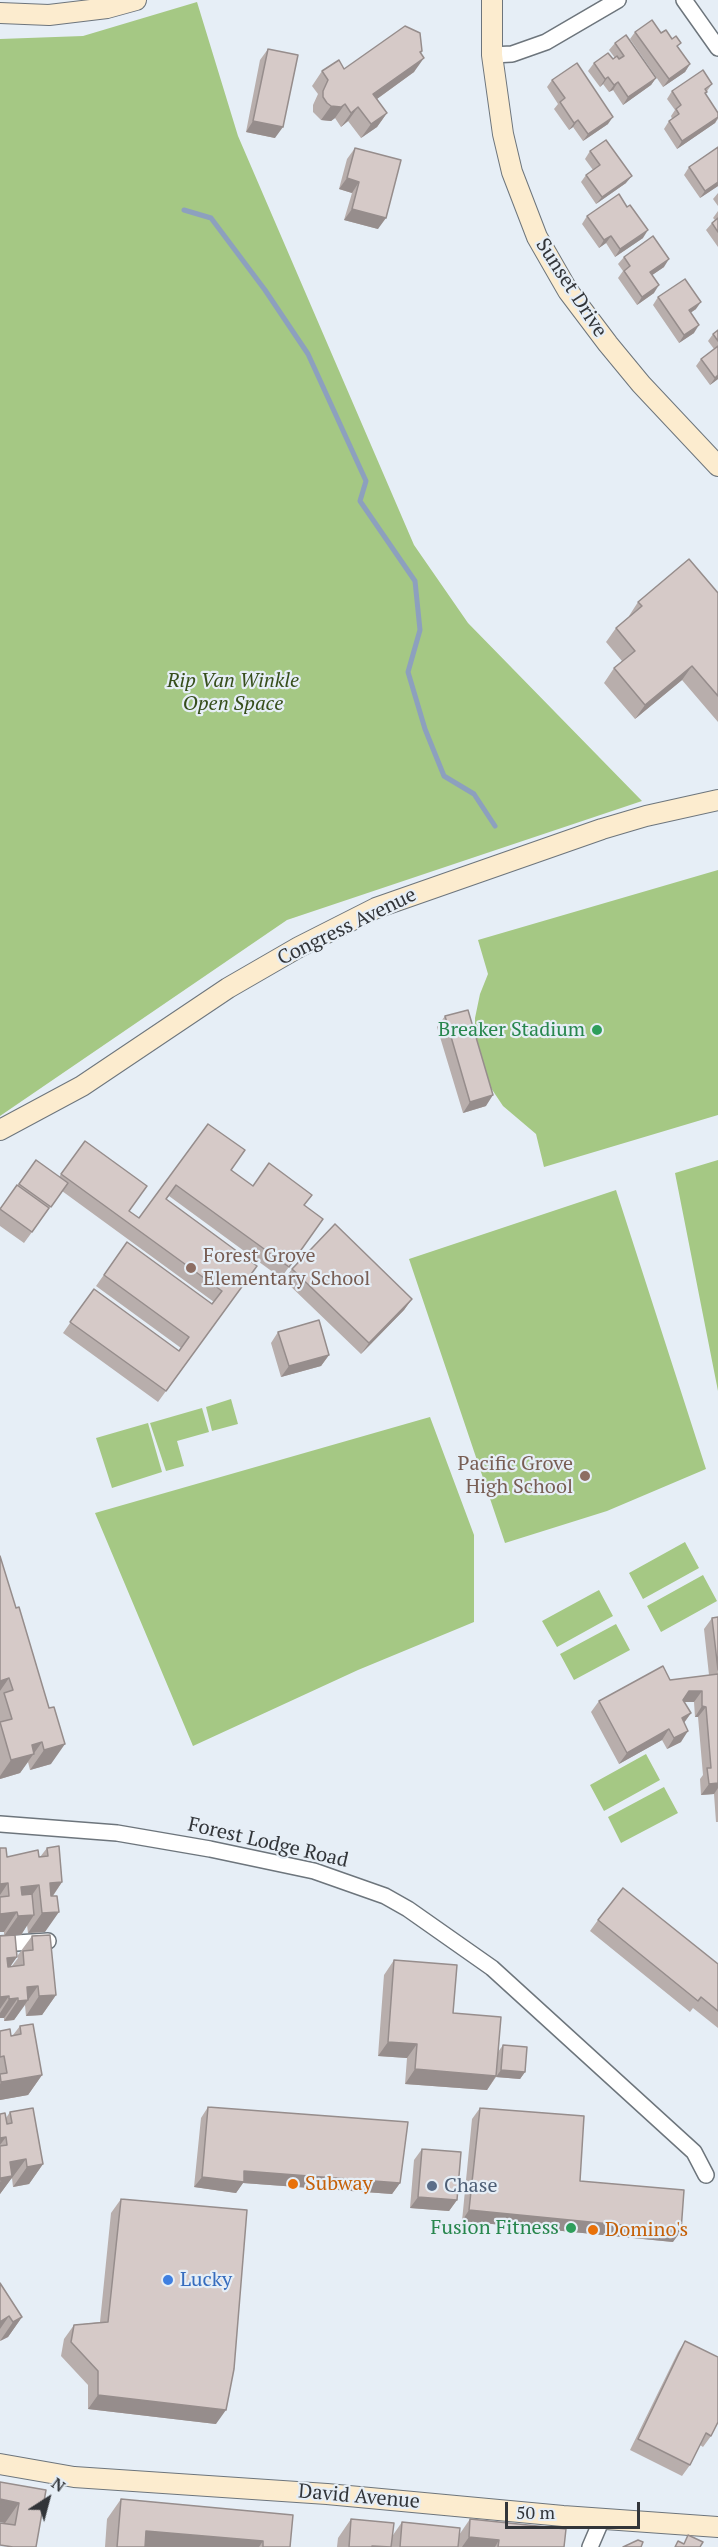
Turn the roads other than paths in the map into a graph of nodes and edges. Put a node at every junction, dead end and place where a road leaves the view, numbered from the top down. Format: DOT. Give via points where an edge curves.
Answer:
graph roads {
  1 [pos="136,0"];
  2 [pos="492,0"];
  3 [pos="618,0"];
  4 [pos="684,0"];
  5 [pos="0,13"];
  6 [pos="718,48"];
  7 [pos="492,55"];
  8 [pos="718,466"];
  9 [pos="718,800"];
  10 [pos="3,1131"];
  11 [pos="0,1824"];
  12 [pos="48,1941"];
  13 [pos="0,1944"];
  14 [pos="706,2175"];
  15 [pos="0,2464"];
  16 [pos="602,2519"];
  17 [pos="718,2527"];
  18 [pos="590,2547"];
  1 -- 5 [label="street" via="107,8 48,15"];
  2 -- 7 [label="street, Sunset Drive"];
  3 -- 7 [label="street" via="546,42 512,54"];
  4 -- 6 [label="street"];
  7 -- 8 [label="street, Sunset Drive" via="512,172 548,258 608,344"];
  9 -- 10 [label="street, Congress Avenue" via="602,829 376,908 228,988 82,1086"];
  11 -- 14 [label="street, Forest Lodge Road" via="117,1833 210,1849 314,1871 385,1896 492,1968 694,2152"];
  12 -- 13 [label="street"];
  15 -- 16 [label="street, David Avenue" via="74,2477 327,2494"];
  16 -- 17 [label="street, David Avenue"];
  16 -- 18 [label="street"];
}
